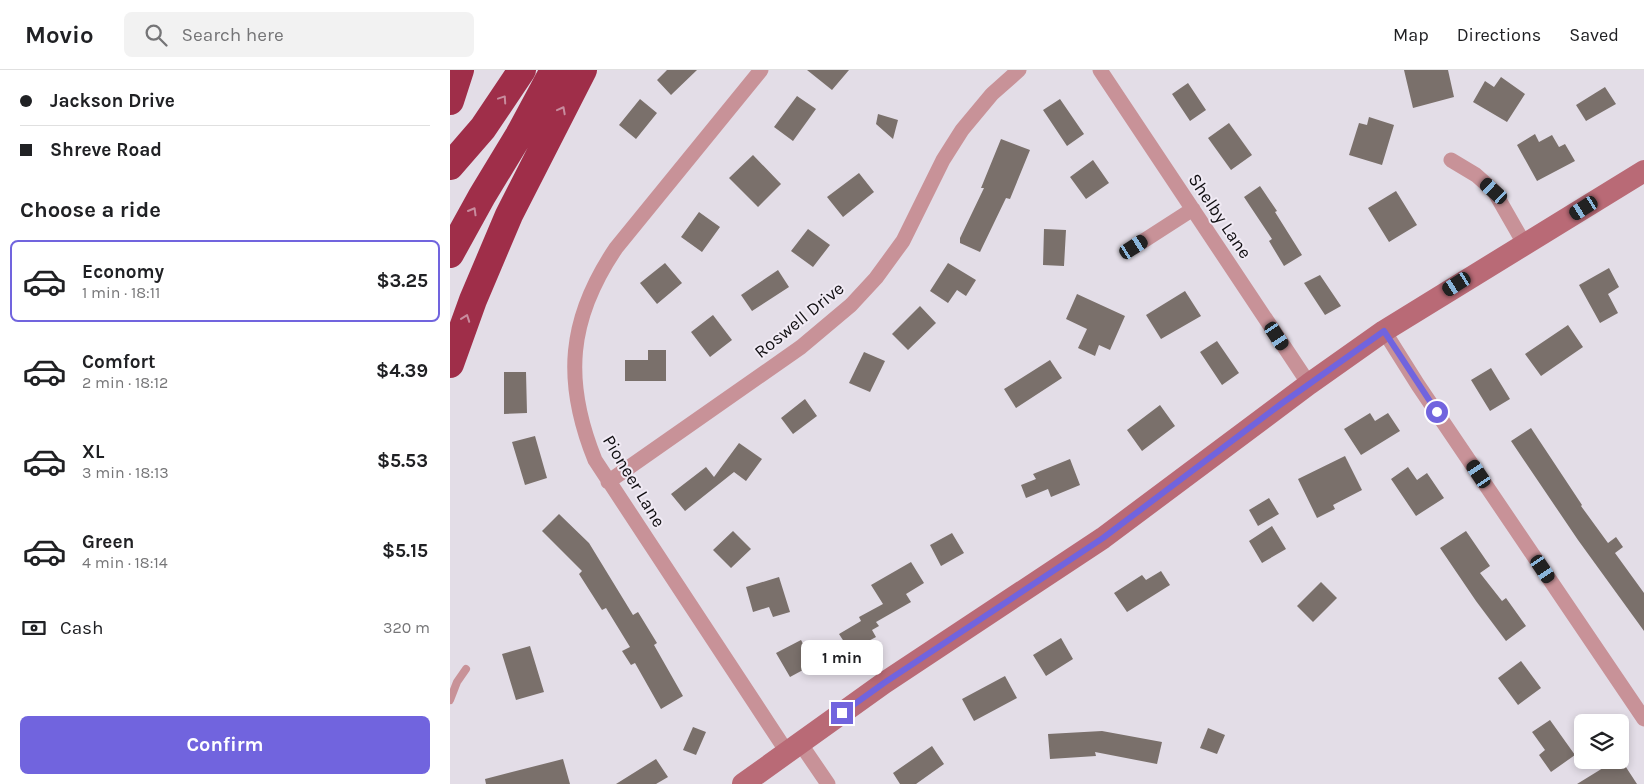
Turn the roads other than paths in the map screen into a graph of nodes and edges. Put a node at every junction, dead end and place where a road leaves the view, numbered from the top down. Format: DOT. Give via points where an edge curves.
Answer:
graph roads {
  1 [pos="460,70"];
  2 [pos="522,70"];
  3 [pos="554,70"];
  4 [pos="583,70"];
  5 [pos="761,70"];
  6 [pos="1019,70"];
  7 [pos="1100,70"];
  8 [pos="450,101"];
  9 [pos="1450,160"];
  10 [pos="450,166"];
  11 [pos="1644,171"];
  12 [pos="1193,209"];
  13 [pos="1525,245"];
  14 [pos="1134,247"];
  15 [pos="450,254"];
  16 [pos="1384,331"];
  17 [pos="450,364"];
  18 [pos="1309,384"];
  19 [pos="608,482"];
  20 [pos="466,669"];
  21 [pos="450,700"];
  22 [pos="1644,719"];
  23 [pos="793,748"];
  24 [pos="743,784"];
  25 [pos="828,784"];
  1 -- 8 [label="highway"];
  10 -- 2 [label="highway, one-way" via="483,128"];
  15 -- 3 [label="highway, one-way"];
  17 -- 4 [label="highway, one-way" via="490,257"];
  5 -- 19 [label="street, Pioneer Lane" via="616,248 588,296 575,351 576,398 585,434"];
  6 -- 19 [label="street, Roswell Drive" via="992,94 962,130 903,241 851,305 801,347"];
  7 -- 12 [label="street, Shelby Lane"];
  9 -- 13 [label="street" via="1476,175 1494,191"];
  11 -- 13 [label="main road"];
  12 -- 14 [label="street"];
  12 -- 18 [label="street, Shelby Lane"];
  13 -- 16 [label="main road"];
  16 -- 18 [label="main road"];
  16 -- 22 [label="street"];
  18 -- 23 [label="main road" via="1103,538 884,683"];
  19 -- 23 [label="street, Pioneer Lane"];
  20 -- 21 [label="lane"];
  23 -- 24 [label="main road"];
  23 -- 25 [label="street, Pioneer Lane"];
}
